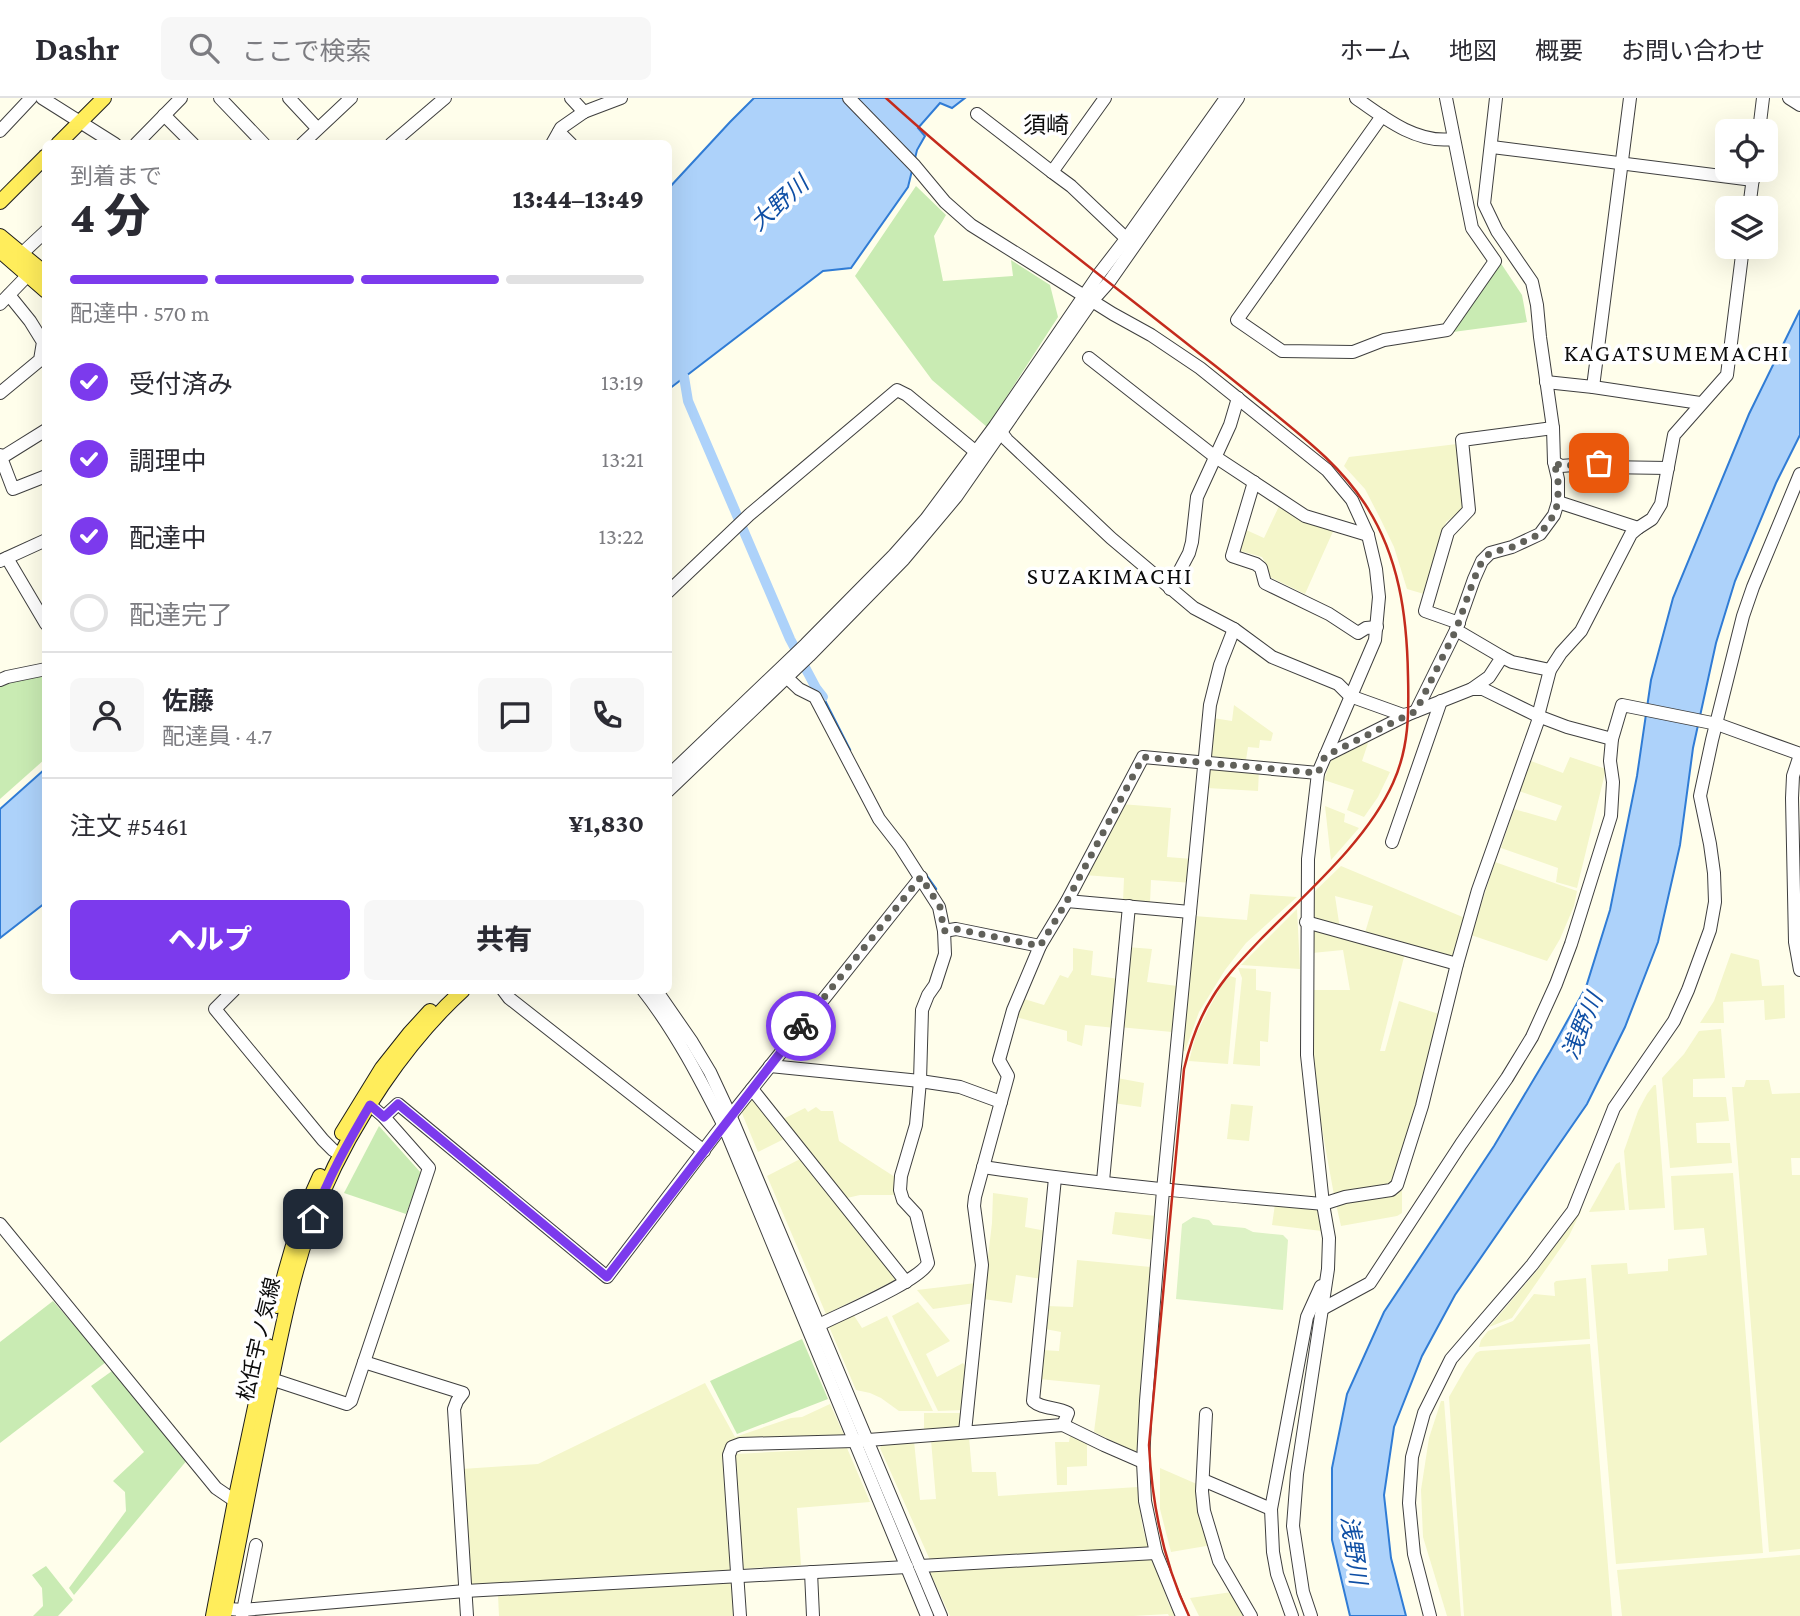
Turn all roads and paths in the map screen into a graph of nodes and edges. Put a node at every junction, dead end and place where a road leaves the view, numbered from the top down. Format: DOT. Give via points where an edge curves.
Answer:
graph roads {
  1 [pos="31,98"];
  2 [pos="42,98"];
  3 [pos="104,98"];
  4 [pos="181,98"];
  5 [pos="220,98"];
  6 [pos="289,98"];
  7 [pos="351,98"];
  8 [pos="423,98"];
  9 [pos="445,98"];
  10 [pos="571,98"];
  11 [pos="621,98"];
  12 [pos="849,98"];
  13 [pos="1105,98"];
  14 [pos="1226,98"];
  15 [pos="1238,98"];
  16 [pos="1356,98"];
  17 [pos="1446,98"];
  18 [pos="1496,98"];
  19 [pos="1630,98"];
  20 [pos="1763,98"];
  21 [pos="1789,98"];
  22 [pos="1800,105"];
  23 [pos="432,108"];
  24 [pos="584,112"];
  25 [pos="977,114"];
  26 [pos="164,115"];
  27 [pos="1382,116"];
  28 [pos="1760,119"];
  29 [pos="80,122"];
  30 [pos="317,128"];
  31 [pos="0,131"];
  32 [pos="556,138"];
  33 [pos="1453,139"];
  34 [pos="62,140"];
  35 [pos="109,140"];
  36 [pos="140,140"];
  37 [pos="189,140"];
  38 [pos="260,140"];
  39 [pos="306,140"];
  40 [pos="396,140"];
  41 [pos="1492,147"];
  42 [pos="42,160"];
  43 [pos="1621,164"];
  44 [pos="1052,172"];
  45 [pos="1715,172"];
  46 [pos="0,202"];
  47 [pos="42,235"];
  48 [pos="0,236"];
  49 [pos="1130,242"];
  50 [pos="0,251"];
  51 [pos="17,258"];
  52 [pos="1742,259"];
  53 [pos="42,272"];
  54 [pos="28,275"];
  55 [pos="42,287"];
  56 [pos="4,299"];
  57 [pos="1088,299"];
  58 [pos="42,340"];
  59 [pos="42,348"];
  60 [pos="1089,358"];
  61 [pos="1546,382"];
  62 [pos="1592,387"];
  63 [pos="0,393"];
  64 [pos="1238,398"];
  65 [pos="1700,403"];
  66 [pos="1553,428"];
  67 [pos="998,429"];
  68 [pos="42,432"];
  69 [pos="976,452"];
  70 [pos="1,457"];
  71 [pos="1216,457"];
  72 [pos="1554,462"];
  73 [pos="1668,468"];
  74 [pos="1800,474"];
  75 [pos="42,478"];
  76 [pos="1254,482"];
  77 [pos="1558,502"];
  78 [pos="1638,528"];
  79 [pos="1368,535"];
  80 [pos="42,542"];
  81 [pos="4,560"];
  82 [pos="672,588"];
  83 [pos="1170,589"];
  84 [pos="42,619"];
  85 [pos="1377,627"];
  86 [pos="1457,627"];
  87 [pos="1234,629"];
  88 [pos="807,650"];
  89 [pos="1502,657"];
  90 [pos="787,669"];
  91 [pos="42,670"];
  92 [pos="1550,670"];
  93 [pos="0,680"];
  94 [pos="1472,689"];
  95 [pos="1350,696"];
  96 [pos="1441,701"];
  97 [pos="1413,713"];
  98 [pos="1538,716"];
  99 [pos="1714,723"];
  100 [pos="1612,739"];
  101 [pos="1800,754"];
  102 [pos="1325,756"];
  103 [pos="1204,762"];
  104 [pos="672,772"];
  105 [pos="1318,773"];
  106 [pos="672,786"];
  107 [pos="1392,842"];
  108 [pos="1796,869"];
  109 [pos="921,877"];
  110 [pos="1067,901"];
  111 [pos="1129,906"];
  112 [pos="1190,912"];
  113 [pos="1306,922"];
  114 [pos="944,931"];
  115 [pos="1040,946"];
  116 [pos="1457,964"];
  117 [pos="1800,970"];
  118 [pos="230,994"];
  119 [pos="446,994"];
  120 [pos="459,994"];
  121 [pos="506,994"];
  122 [pos="646,994"];
  123 [pos="659,994"];
  124 [pos="770,1066"];
  125 [pos="920,1081"];
  126 [pos="752,1089"];
  127 [pos="366,1102"];
  128 [pos="1001,1102"];
  129 [pos="384,1117"];
  130 [pos="727,1121"];
  131 [pos="704,1151"];
  132 [pos="337,1152"];
  133 [pos="983,1167"];
  134 [pos="1055,1178"];
  135 [pos="1103,1181"];
  136 [pos="1163,1190"];
  137 [pos="1324,1204"];
  138 [pos="0,1224"];
  139 [pos="1328,1269"];
  140 [pos="906,1282"];
  141 [pos="1322,1309"];
  142 [pos="819,1325"];
  143 [pos="364,1362"];
  144 [pos="267,1377"];
  145 [pos="1206,1414"];
  146 [pos="1063,1425"];
  147 [pos="965,1432"];
  148 [pos="861,1441"];
  149 [pos="1143,1462"];
  150 [pos="1203,1480"];
  151 [pos="240,1502"];
  152 [pos="1271,1509"];
  153 [pos="256,1545"];
  154 [pos="1156,1553"];
  155 [pos="914,1566"];
  156 [pos="811,1573"];
  157 [pos="738,1577"];
  158 [pos="465,1591"];
  159 [pos="219,1612"];
  160 [pos="242,1613"];
  161 [pos="467,1616"];
  162 [pos="740,1616"];
  163 [pos="813,1616"];
  164 [pos="927,1616"];
  165 [pos="941,1616"];
  166 [pos="1182,1616"];
  167 [pos="1251,1616"];
  168 [pos="1292,1616"];
  169 [pos="1311,1616"];
  170 [pos="1430,1616"];
  1 -- 31 [label="street"];
  2 -- 29 [label="street"];
  3 -- 29 [label="main road"];
  4 -- 26 [label="street"];
  5 -- 38 [label="street"];
  6 -- 30 [label="street"];
  7 -- 30 [label="street"];
  8 -- 23 [label="street"];
  9 -- 23 [label="street"];
  10 -- 24 [label="street"];
  11 -- 24 [label="street"];
  12 -- 57 [label="street" via="971,225"];
  13 -- 44 [label="street"];
  14 -- 49 [label="street"];
  15 -- 49 [label="street"];
  16 -- 27 [label="street"];
  17 -- 33 [label="street"];
  18 -- 41 [label="street"];
  19 -- 43 [label="street"];
  20 -- 28 [label="street"];
  21 -- 22 [label="street"];
  23 -- 40 [label="street"];
  24 -- 32 [label="street" via="561,128"];
  25 -- 44 [label="street"];
  26 -- 36 [label="street"];
  26 -- 37 [label="street"];
  27 -- 33 [label="street" via="1422,136"];
  27 -- 33 [label="street" via="1237,320 1282,351 1353,352 1384,340 1447,330 1494,261 1472,228"];
  29 -- 34 [label="main road"];
  29 -- 35 [label="street"];
  30 -- 39 [label="street"];
  41 -- 43 [label="street"];
  41 -- 61 [label="street" via="1484,204 1532,282"];
  42 -- 46 [label="main road"];
  43 -- 45 [label="street"];
  43 -- 62 [label="street"];
  44 -- 49 [label="street"];
  47 -- 51 [label="street"];
  48 -- 51 [label="main road"];
  49 -- 57 [label="street" via="1109,282"];
  50 -- 51 [label="main road"];
  51 -- 53 [label="main road"];
  51 -- 54 [label="main road"];
  52 -- 65 [label="street" via="1727,375"];
  54 -- 55 [label="main road"];
  54 -- 56 [label="street"];
  56 -- 58 [label="street" via="30,321"];
  57 -- 64 [label="street" via="1161,342"];
  57 -- 67 [label="street"];
  59 -- 63 [label="street" via="40,360"];
  60 -- 71 [label="street"];
  61 -- 62 [label="street"];
  61 -- 66 [label="street"];
  62 -- 65 [label="street"];
  64 -- 71 [label="street"];
  64 -- 79 [label="street" via="1327,470 1352,500"];
  65 -- 73 [label="street" via="1674,435"];
  66 -- 72 [label="street"];
  66 -- 86 [label="street" via="1462,440 1469,510 1448,532 1425,611"];
  67 -- 69 [label="street"];
  67 -- 83 [label="street"];
  67 -- 88 [label="street" via="956,497 904,559"];
  68 -- 70 [label="street"];
  69 -- 82 [label="street" via="897,390 749,515"];
  69 -- 88 [label="street" via="926,519"];
  70 -- 75 [label="street" via="13,489"];
  71 -- 76 [label="street"];
  71 -- 83 [label="street" via="1197,497 1189,552"];
  72 -- 73 [label="street" via="1561,466 1599,463 1602,467"];
  72 -- 77 [label="street"];
  73 -- 78 [label="street" via="1661,504 1652,519"];
  74 -- 99 [label="street" via="1753,587"];
  76 -- 79 [label="street" via="1305,516"];
  76 -- 85 [label="street" via="1232,556 1261,568 1265,583 1358,633"];
  77 -- 78 [label="street"];
  77 -- 86 [label="street" via="1540,534 1490,553 1482,561"];
  78 -- 92 [label="street" via="1581,631"];
  79 -- 85 [label="street" via="1379,597"];
  80 -- 81 [label="street"];
  81 -- 84 [label="street"];
  83 -- 87 [label="street"];
  85 -- 95 [label="street"];
  86 -- 89 [label="street"];
  86 -- 97 [label="street"];
  87 -- 95 [label="street" via="1272,657 1338,684"];
  87 -- 103 [label="street" via="1210,705"];
  88 -- 90 [label="street"];
  89 -- 92 [label="street"];
  89 -- 94 [label="street" via="1489,677"];
  90 -- 104 [label="street"];
  90 -- 106 [label="street"];
  90 -- 109 [label="street" via="799,689 815,697 879,819"];
  91 -- 93 [label="street"];
  92 -- 98 [label="street"];
  94 -- 96 [label="street"];
  94 -- 98 [label="street" via="1483,688"];
  95 -- 97 [label="street" via="1403,715"];
  95 -- 102 [label="street"];
  96 -- 97 [label="street"];
  96 -- 107 [label="street"];
  97 -- 102 [label="street"];
  98 -- 100 [label="street"];
  98 -- 116 [label="street"];
  99 -- 100 [label="street" via="1622,705"];
  99 -- 101 [label="street"];
  99 -- 170 [label="street" via="1700,796 1715,902 1688,990 1674,1021 1614,1108 1573,1211 1451,1359 1424,1413 1412,1457 1409,1503 1414,1554"];
  100 -- 141 [label="street" via="1611,816 1571,944 1532,1037 1370,1283"];
  101 -- 108 [label="street" via="1792,798"];
  102 -- 105 [label="street"];
  103 -- 105 [label="street"];
  103 -- 110 [label="street" via="1143,757"];
  103 -- 112 [label="street"];
  105 -- 113 [label="street"];
  108 -- 117 [label="street" via="1795,942"];
  109 -- 114 [label="street" via="940,907"];
  109 -- 124 [label="street"];
  110 -- 111 [label="street"];
  110 -- 115 [label="street"];
  111 -- 112 [label="street"];
  111 -- 135 [label="street"];
  112 -- 136 [label="street"];
  113 -- 116 [label="street"];
  113 -- 137 [label="street" via="1307,1055"];
  114 -- 115 [label="street" via="956,929"];
  114 -- 125 [label="street" via="945,954 922,1010"];
  115 -- 128 [label="street" via="1013,1010 999,1060 1007,1076"];
  116 -- 137 [label="street" via="1397,1185"];
  118 -- 132 [label="street" via="215,1009"];
  119 -- 127 [label="main road, 松任宇ノ気線" via="382,1068"];
  120 -- 127 [label="main road, 松任宇ノ気線"];
  121 -- 131 [label="street"];
  122 -- 130 [label="street"];
  123 -- 130 [label="street" via="710,1072"];
  124 -- 125 [label="street"];
  124 -- 126 [label="street"];
  125 -- 128 [label="street" via="960,1087"];
  125 -- 140 [label="street" via="916,1125 900,1190 916,1214 928,1263"];
  126 -- 130 [label="street"];
  126 -- 140 [label="street"];
  127 -- 129 [label="street"];
  127 -- 132 [label="main road, 松任宇ノ気線"];
  128 -- 133 [label="street"];
  129 -- 131 [label="street" via="398,1104 607,1277"];
  129 -- 143 [label="street" via="429,1168"];
  130 -- 131 [label="street"];
  130 -- 142 [label="street"];
  130 -- 148 [label="street"];
  132 -- 144 [label="main road, 松任宇ノ気線" via="305,1208 294,1242 282,1281"];
  133 -- 134 [label="street"];
  133 -- 147 [label="street" via="974,1206 982,1265"];
  134 -- 135 [label="street"];
  134 -- 146 [label="street" via="1032,1401 1068,1413"];
  135 -- 136 [label="street"];
  136 -- 137 [label="street"];
  136 -- 149 [label="street"];
  137 -- 139 [label="street"];
  138 -- 151 [label="street" via="216,1488"];
  139 -- 141 [label="street"];
  139 -- 152 [label="street" via="1307,1317"];
  140 -- 142 [label="street"];
  141 -- 169 [label="street" via="1293,1526"];
  142 -- 148 [label="street"];
  143 -- 144 [label="street" via="347,1404"];
  143 -- 158 [label="street" via="463,1393 454,1409"];
  144 -- 151 [label="main road, 松任宇ノ気線"];
  145 -- 150 [label="street"];
  146 -- 147 [label="street"];
  146 -- 149 [label="street"];
  147 -- 148 [label="street"];
  148 -- 155 [label="street"];
  148 -- 157 [label="street" via="732,1447"];
  149 -- 154 [label="street" via="1145,1501"];
  150 -- 152 [label="street"];
  150 -- 167 [label="street" via="1204,1511 1219,1562"];
  151 -- 159 [label="main road, 松任宇ノ気線"];
  152 -- 168 [label="street" via="1273,1552"];
  153 -- 160 [label="street"];
  154 -- 155 [label="street"];
  154 -- 166 [label="street"];
  155 -- 156 [label="street"];
  155 -- 164 [label="street"];
  155 -- 165 [label="street"];
  156 -- 157 [label="street"];
  156 -- 163 [label="street"];
  157 -- 158 [label="street"];
  157 -- 162 [label="street"];
  158 -- 160 [label="street"];
  158 -- 161 [label="street"];
  159 -- 160 [label="street"];
}
